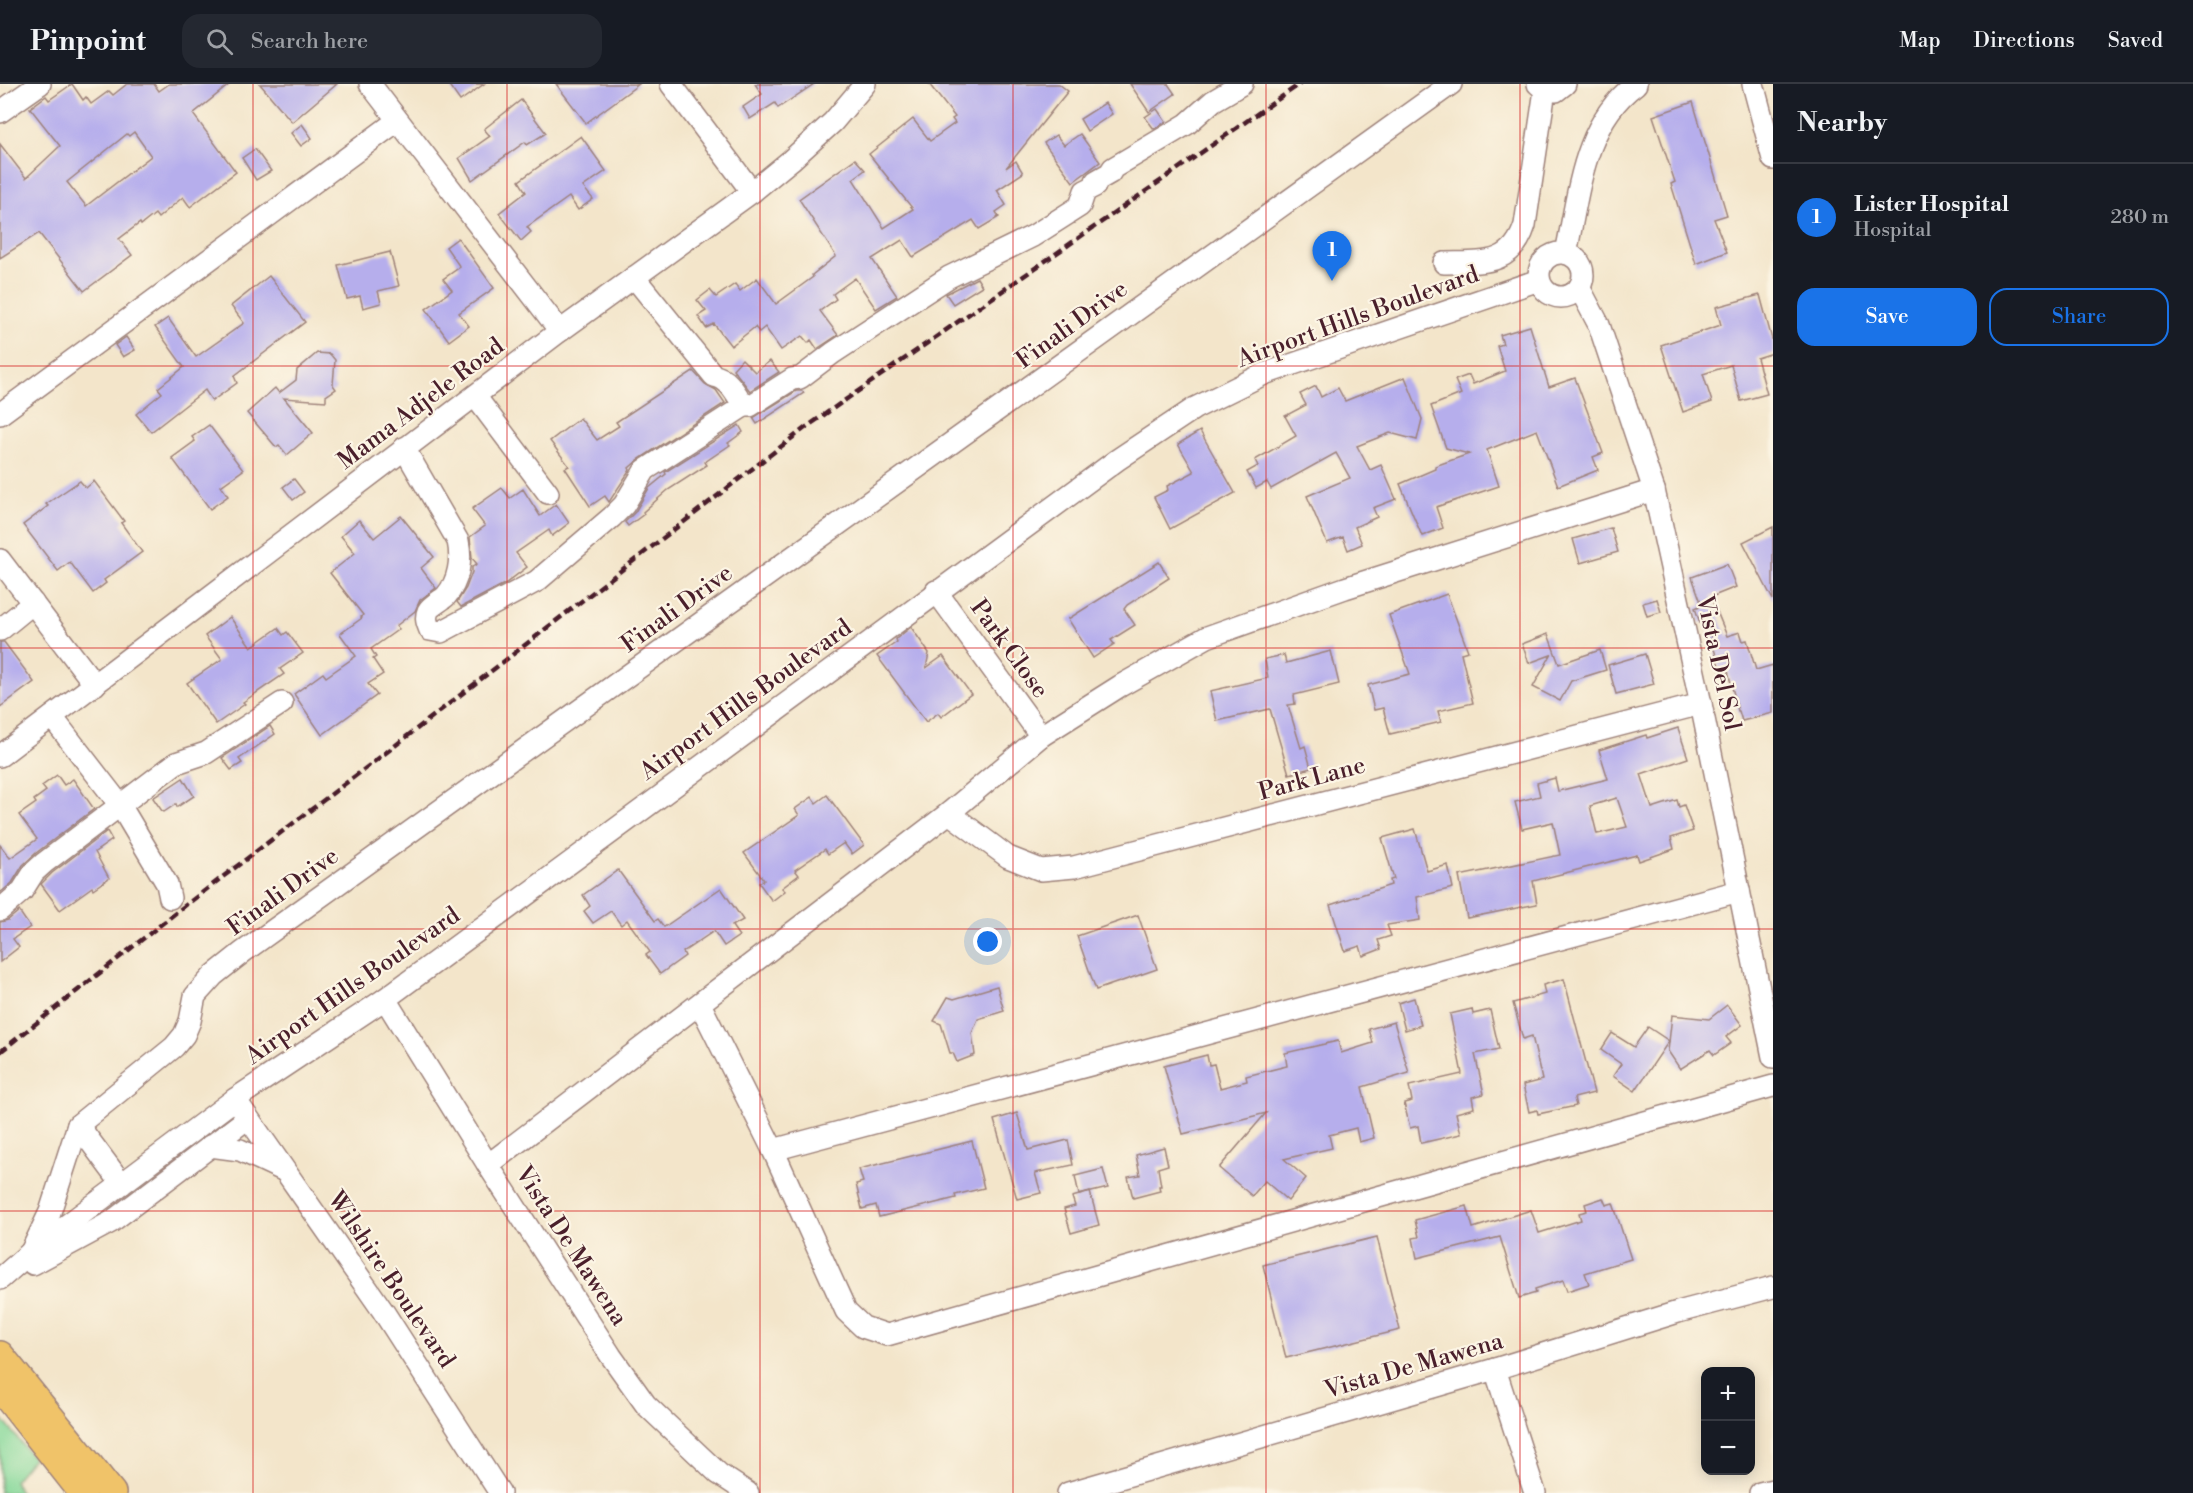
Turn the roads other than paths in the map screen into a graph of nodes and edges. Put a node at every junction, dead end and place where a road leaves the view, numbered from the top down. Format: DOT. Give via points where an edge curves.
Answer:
graph roads {
  1 [pos="40,84"];
  2 [pos="370,84"];
  3 [pos="671,84"];
  4 [pos="866,84"];
  5 [pos="1242,84"];
  6 [pos="1451,84"];
  7 [pos="1565,84"];
  8 [pos="1636,84"];
  9 [pos="1753,84"];
  10 [pos="1541,87"];
  11 [pos="4,101"];
  12 [pos="398,121"];
  13 [pos="1773,159"];
  14 [pos="752,192"];
  15 [pos="1566,253"];
  16 [pos="1444,263"];
  17 [pos="634,277"];
  18 [pos="1539,280"];
  19 [pos="1580,290"];
  20 [pos="560,331"];
  21 [pos="475,396"];
  22 [pos="744,406"];
  23 [pos="0,414"];
  24 [pos="404,448"];
  25 [pos="1654,490"];
  26 [pos="548,493"];
  27 [pos="0,560"];
  28 [pos="936,591"];
  29 [pos="33,603"];
  30 [pos="0,630"];
  31 [pos="95,685"];
  32 [pos="282,703"];
  33 [pos="1701,704"];
  34 [pos="52,717"];
  35 [pos="1041,736"];
  36 [pos="0,756"];
  37 [pos="120,805"];
  38 [pos="949,813"];
  39 [pos="1739,891"];
  40 [pos="170,898"];
  41 [pos="0,910"];
  42 [pos="385,999"];
  43 [pos="700,1004"];
  44 [pos="1773,1057"];
  45 [pos="1773,1086"];
  46 [pos="235,1100"];
  47 [pos="248,1118"];
  48 [pos="78,1125"];
  49 [pos="210,1146"];
  50 [pos="773,1150"];
  51 [pos="488,1165"];
  52 [pos="284,1170"];
  53 [pos="122,1185"];
  54 [pos="31,1252"];
  55 [pos="0,1279"];
  56 [pos="1773,1287"];
  57 [pos="0,1355"];
  58 [pos="1495,1370"];
  59 [pos="0,1389"];
  60 [pos="62,1448"];
  61 [pos="1773,1490"];
  62 [pos="83,1493"];
  63 [pos="112,1493"];
  64 [pos="500,1493"];
  65 [pos="748,1493"];
  66 [pos="1068,1493"];
  67 [pos="1535,1493"];
  68 [pos="1760,1493"];
  1 -- 11 [label="street"];
  2 -- 12 [label="street"];
  3 -- 14 [label="street"];
  4 -- 14 [label="street, Mama Adjele Road" via="833,122"];
  5 -- 22 [label="street" via="1213,101 1187,124 1113,168 1085,191 1080,206 949,277 800,378"];
  6 -- 48 [label="street, Finali Drive" via="243,952 195,996 190,1021 174,1047"];
  7 -- 10 [label="street" via="1556,92"];
  8 -- 15 [label="street" via="1602,120 1588,150"];
  9 -- 13 [label="street"];
  10 -- 16 [label="street" via="1520,240 1498,259"];
  12 -- 20 [label="street"];
  12 -- 23 [label="street"];
  14 -- 17 [label="street, Mama Adjele Road"];
  15 -- 18 [label="street" via="1548,256 1542,262"];
  15 -- 19 [label="street" via="1581,264"];
  17 -- 20 [label="street, Mama Adjele Road"];
  17 -- 22 [label="street" via="714,376 730,385"];
  18 -- 19 [label="street" via="1542,289 1559,298"];
  18 -- 28 [label="street, Airport Hills Boulevard" via="1264,374 1195,408 1116,460"];
  19 -- 25 [label="street, Vista Del Sol" via="1599,325"];
  20 -- 21 [label="street, Mama Adjele Road"];
  21 -- 24 [label="street, Mama Adjele Road"];
  21 -- 26 [label="street"];
  22 -- 24 [label="street" via="645,470 624,505 537,580 441,632 430,630 428,610 447,594 461,555 458,541"];
  24 -- 31 [label="street, Mama Adjele Road"];
  25 -- 33 [label="street, Vista Del Sol"];
  25 -- 35 [label="street" via="1345,588 1207,637"];
  27 -- 29 [label="street"];
  28 -- 35 [label="street, Park Close"];
  28 -- 42 [label="street, Airport Hills Boulevard"];
  29 -- 30 [label="street"];
  29 -- 31 [label="street"];
  31 -- 34 [label="street, Mama Adjele Road"];
  32 -- 37 [label="street" via="206,753 176,763"];
  33 -- 38 [label="street, Park Lane" via="1074,867 1041,870 1008,857"];
  33 -- 39 [label="street, Vista Del Sol"];
  34 -- 36 [label="street, Mama Adjele Road"];
  34 -- 37 [label="street"];
  35 -- 38 [label="street"];
  37 -- 40 [label="street" via="167,884"];
  37 -- 41 [label="street" via="44,863 22,891"];
  38 -- 43 [label="street"];
  39 -- 44 [label="street, Vista Del Sol"];
  39 -- 50 [label="street"];
  42 -- 46 [label="street, Airport Hills Boulevard"];
  42 -- 51 [label="street, Vista De Mawena"];
  43 -- 50 [label="street"];
  43 -- 51 [label="street"];
  45 -- 50 [label="street" via="887,1335 863,1327 846,1311"];
  46 -- 47 [label="street, Wilshire Boulevard"];
  46 -- 53 [label="street, Airport Hills Boulevard"];
  47 -- 49 [label="street"];
  47 -- 52 [label="street, Wilshire Boulevard"];
  48 -- 53 [label="street"];
  48 -- 54 [label="street" via="56,1194"];
  49 -- 52 [label="street" via="240,1150"];
  49 -- 55 [label="street" via="111,1222"];
  51 -- 65 [label="street, Vista De Mawena" via="646,1405 719,1474"];
  52 -- 64 [label="street, Wilshire Boulevard" via="383,1311"];
  53 -- 54 [label="street, Airport Hills Boulevard"];
  54 -- 55 [label="street, Airport Hills Boulevard"];
  56 -- 58 [label="street, Vista De Mawena" via="1678,1312"];
  57 -- 60 [label="main road"];
  58 -- 66 [label="street, Vista De Mawena"];
  58 -- 67 [label="street"];
  59 -- 60 [label="main road"];
  60 -- 62 [label="main road"];
  60 -- 63 [label="main road"];
  61 -- 68 [label="street"];
}
